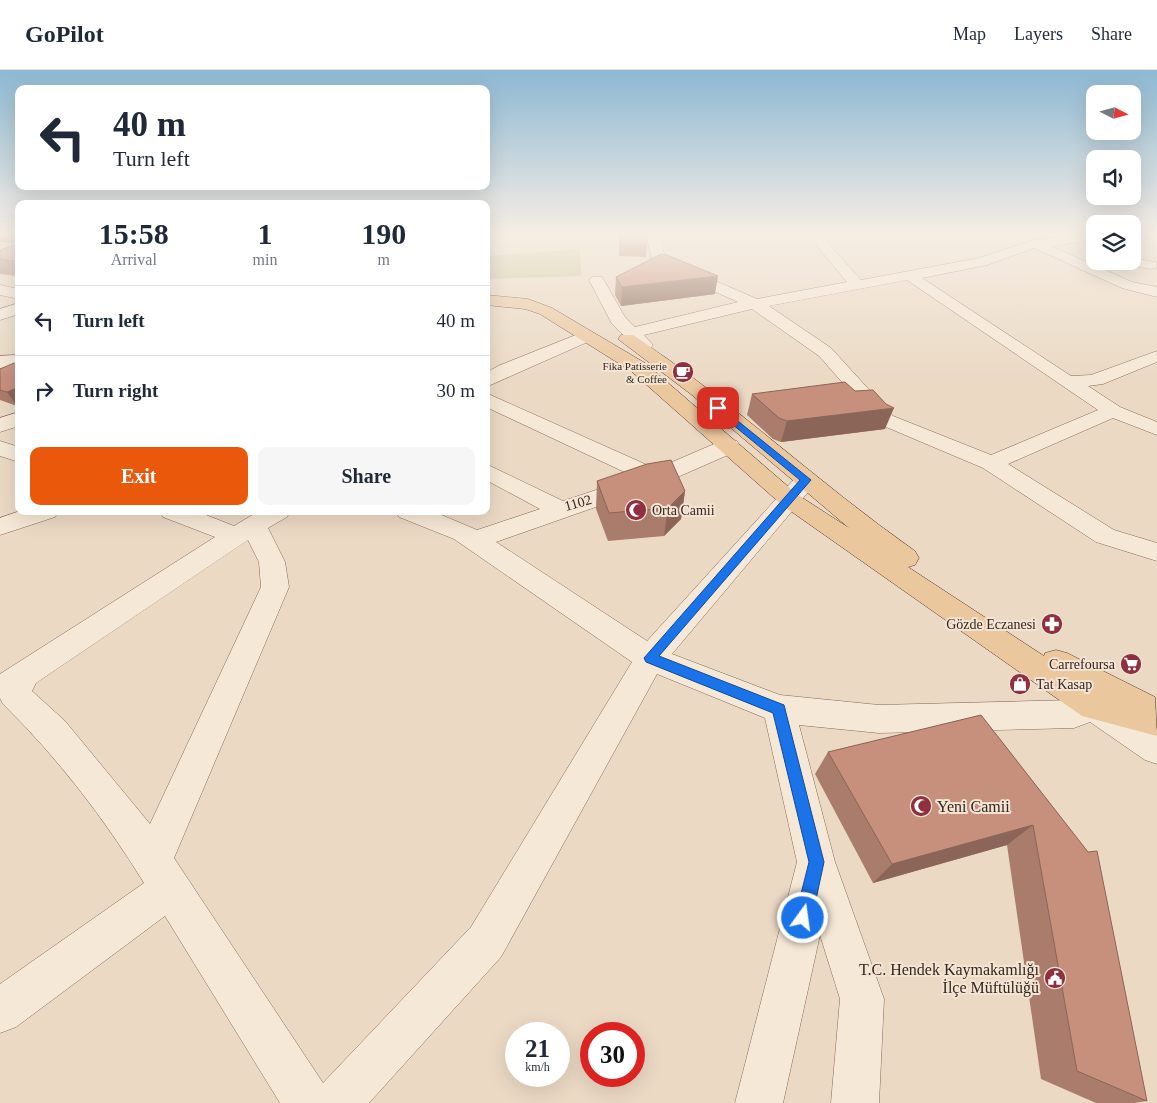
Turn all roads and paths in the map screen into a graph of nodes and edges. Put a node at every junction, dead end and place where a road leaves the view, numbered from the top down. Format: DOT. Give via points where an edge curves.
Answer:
graph roads {
  1 [pos="703,281"];
  2 [pos="854,281"];
  3 [pos="879,281"];
  4 [pos="918,281"];
  5 [pos="1119,281"];
  6 [pos="618,282"];
  7 [pos="857,285"];
  8 [pos="0,290"];
  9 [pos="490,290"];
  10 [pos="1157,292"];
  11 [pos="15,293"];
  12 [pos="490,300"];
  13 [pos="754,304"];
  14 [pos="15,309"];
  15 [pos="0,314"];
  16 [pos="596,328"];
  17 [pos="632,333"];
  18 [pos="1157,356"];
  19 [pos="660,360"];
  20 [pos="15,361"];
  21 [pos="0,362"];
  22 [pos="490,379"];
  23 [pos="1067,382"];
  24 [pos="490,401"];
  25 [pos="1113,411"];
  26 [pos="15,420"];
  27 [pos="0,426"];
  28 [pos="1157,429"];
  29 [pos="729,446"];
  30 [pos="0,448"];
  31 [pos="15,454"];
  32 [pos="991,463"];
  33 [pos="490,473"];
  34 [pos="656,478"];
  35 [pos="798,490"];
  36 [pos="561,510"];
  37 [pos="34,515"];
  38 [pos="198,515"];
  39 [pos="418,515"];
  40 [pos="256,524"];
  41 [pos="0,527"];
  42 [pos="472,541"];
  43 [pos="1157,552"];
  44 [pos="650,658"];
  45 [pos="1065,668"];
  46 [pos="12,682"];
  47 [pos="1093,706"];
  48 [pos="779,710"];
  49 [pos="1157,714"];
  50 [pos="1157,722"];
  51 [pos="1157,749"];
  52 [pos="816,862"];
  53 [pos="162,875"];
  54 [pos="0,1011"];
  55 [pos="308,1103"];
  56 [pos="337,1103"];
  57 [pos="759,1103"];
  58 [pos="855,1103"];
  1 -- 13 [label="street"];
  2 -- 7 [label="street"];
  3 -- 7 [label="street"];
  4 -- 23 [label="street"];
  5 -- 10 [label="street"];
  6 -- 17 [label="street" via="599,285 618,320"];
  7 -- 13 [label="street"];
  8 -- 11 [label="street"];
  9 -- 16 [label="main road" via="511,292 562,305"];
  12 -- 16 [label="main road" via="528,304"];
  13 -- 17 [label="street"];
  13 -- 32 [label="street" via="825,352 886,420"];
  14 -- 15 [label="street"];
  16 -- 19 [label="main road"];
  16 -- 22 [label="street"];
  16 -- 29 [label="main road"];
  17 -- 19 [label="street"];
  18 -- 23 [label="street" via="1096,380"];
  19 -- 35 [label="main road"];
  20 -- 21 [label="street"];
  23 -- 25 [label="street"];
  24 -- 34 [label="street"];
  25 -- 28 [label="street"];
  25 -- 32 [label="street"];
  26 -- 27 [label="street"];
  29 -- 34 [label="street, 1102"];
  29 -- 35 [label="main road"];
  30 -- 31 [label="street"];
  32 -- 43 [label="street" via="1105,536"];
  33 -- 36 [label="street, 1102"];
  34 -- 36 [label="street, 1102"];
  35 -- 44 [label="street"];
  35 -- 45 [label="main road" via="902,555"];
  35 -- 47 [label="main road"];
  36 -- 42 [label="street"];
  37 -- 41 [label="street"];
  38 -- 40 [label="street"];
  39 -- 42 [label="street" via="463,532"];
  40 -- 46 [label="street"];
  40 -- 53 [label="street" via="272,562 275,587"];
  42 -- 44 [label="street"];
  44 -- 48 [label="street"];
  44 -- 56 [label="street" via="486,942"];
  45 -- 47 [label="main road"];
  45 -- 49 [label="main road"];
  46 -- 53 [label="street" via="14,694 52,731"];
  47 -- 48 [label="street" via="1074,714 879,720"];
  47 -- 50 [label="main road"];
  47 -- 51 [label="street"];
  48 -- 52 [label="street"];
  52 -- 57 [label="street"];
  52 -- 58 [label="street" via="862,999"];
  53 -- 54 [label="street"];
  53 -- 55 [label="street"];
}
